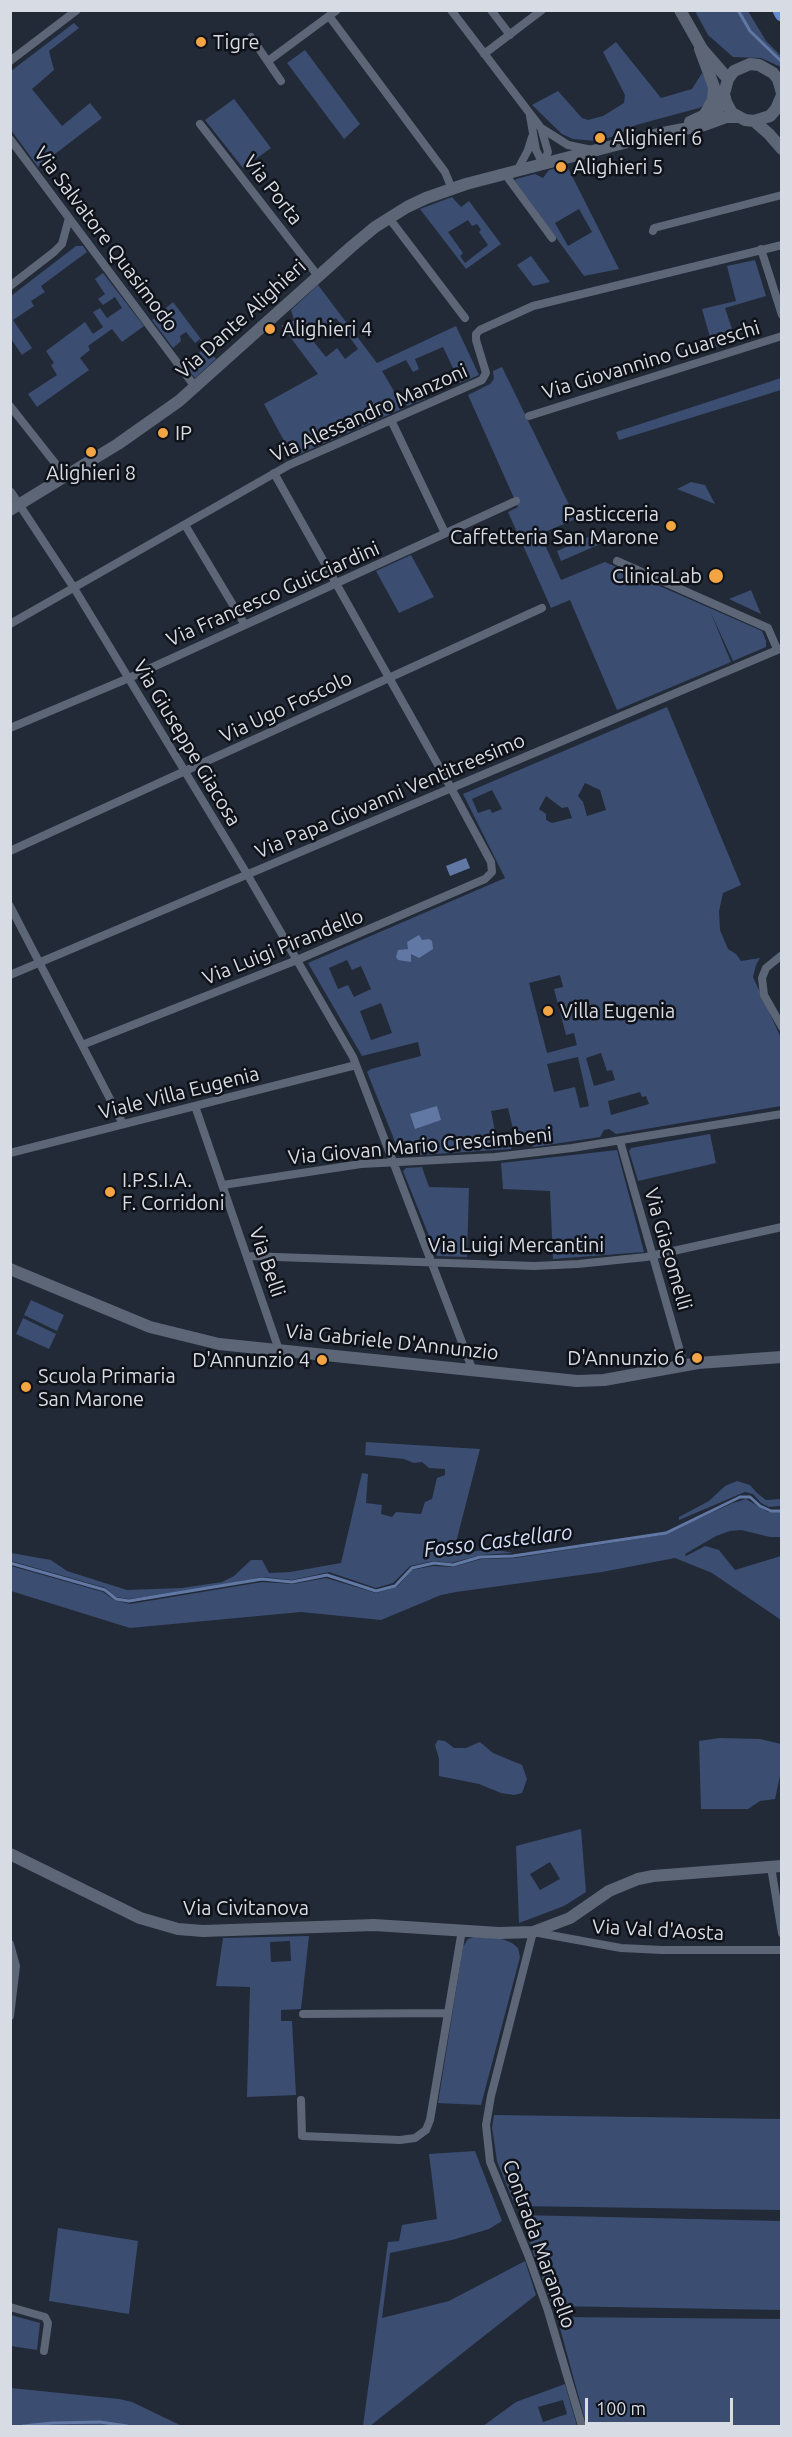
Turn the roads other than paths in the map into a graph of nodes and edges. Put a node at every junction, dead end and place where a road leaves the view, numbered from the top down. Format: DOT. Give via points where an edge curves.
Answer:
graph roads {
  1 [pos="77,10"];
  2 [pos="337,10"];
  3 [pos="451,10"];
  4 [pos="491,10"];
  5 [pos="542,10"];
  6 [pos="680,10"];
  7 [pos="329,16"];
  8 [pos="510,34"];
  9 [pos="251,37"];
  10 [pos="698,42"];
  11 [pos="484,54"];
  12 [pos="10,61"];
  13 [pos="268,61"];
  14 [pos="742,66"];
  15 [pos="728,79"];
  16 [pos="281,81"];
  17 [pos="780,81"];
  18 [pos="719,91"];
  19 [pos="782,94"];
  20 [pos="776,110"];
  21 [pos="530,116"];
  22 [pos="738,117"];
  23 [pos="754,121"];
  24 [pos="200,124"];
  25 [pos="541,128"];
  26 [pos="533,134"];
  27 [pos="658,134"];
  28 [pos="769,134"];
  29 [pos="10,139"];
  30 [pos="782,149"];
  31 [pos="595,150"];
  32 [pos="543,164"];
  33 [pos="511,172"];
  34 [pos="452,189"];
  35 [pos="782,195"];
  36 [pos="69,218"];
  37 [pos="389,218"];
  38 [pos="653,231"];
  39 [pos="552,238"];
  40 [pos="782,244"];
  41 [pos="761,249"];
  42 [pos="318,276"];
  43 [pos="10,286"];
  44 [pos="782,315"];
  45 [pos="465,318"];
  46 [pos="782,336"];
  47 [pos="196,388"];
  48 [pos="10,406"];
  49 [pos="529,416"];
  50 [pos="391,420"];
  51 [pos="274,473"];
  52 [pos="66,477"];
  53 [pos="11,492"];
  54 [pos="36,495"];
  55 [pos="516,501"];
  56 [pos="14,506"];
  57 [pos="185,525"];
  58 [pos="445,533"];
  59 [pos="617,561"];
  60 [pos="336,583"];
  61 [pos="74,588"];
  62 [pos="542,608"];
  63 [pos="10,624"];
  64 [pos="245,625"];
  65 [pos="779,648"];
  66 [pos="129,678"];
  67 [pos="389,678"];
  68 [pos="10,728"];
  69 [pos="185,771"];
  70 [pos="451,788"];
  71 [pos="10,851"];
  72 [pos="247,874"];
  73 [pos="10,906"];
  74 [pos="782,955"];
  75 [pos="297,960"];
  76 [pos="40,963"];
  77 [pos="10,975"];
  78 [pos="782,1027"];
  79 [pos="82,1045"];
  80 [pos="356,1065"];
  81 [pos="195,1106"];
  82 [pos="782,1114"];
  83 [pos="123,1124"];
  84 [pos="620,1141"];
  85 [pos="10,1153"];
  86 [pos="394,1162"];
  87 [pos="223,1185"];
  88 [pos="782,1227"];
  89 [pos="248,1256"];
  90 [pos="652,1256"];
  91 [pos="432,1262"];
  92 [pos="10,1269"];
  93 [pos="279,1350"];
  94 [pos="782,1357"];
  95 [pos="684,1365"];
  96 [pos="473,1371"];
  97 [pos="10,1854"];
  98 [pos="776,1867"];
  99 [pos="462,1930"];
  100 [pos="533,1932"];
  101 [pos="782,1933"];
  102 [pos="10,1944"];
  103 [pos="782,1950"];
  104 [pos="448,2013"];
  105 [pos="303,2014"];
  106 [pos="10,2016"];
  107 [pos="301,2100"];
  108 [pos="10,2307"];
  109 [pos="44,2351"];
  110 [pos="582,2427"];
  1 -- 12 [label="street"];
  2 -- 7 [label="street"];
  3 -- 11 [label="street"];
  4 -- 8 [label="street"];
  5 -- 8 [label="street"];
  6 -- 10 [label="main road"];
  7 -- 13 [label="street"];
  7 -- 34 [label="street" via="445,172"];
  8 -- 11 [label="street"];
  9 -- 13 [label="street"];
  10 -- 14 [label="main road" via="727,63"];
  10 -- 15 [label="main road"];
  10 -- 18 [label="main road"];
  11 -- 21 [label="street"];
  13 -- 16 [label="street"];
  14 -- 15 [label="main road"];
  14 -- 17 [label="main road" via="759,65"];
  15 -- 18 [label="main road"];
  17 -- 19 [label="main road"];
  18 -- 22 [label="main road"];
  18 -- 27 [label="main road, Via Dante Alighieri" via="702,117"];
  19 -- 20 [label="main road"];
  20 -- 23 [label="main road"];
  20 -- 28 [label="main road"];
  21 -- 25 [label="street"];
  21 -- 26 [label="street"];
  22 -- 23 [label="main road"];
  22 -- 27 [label="main road, Via Dante Alighieri"];
  23 -- 28 [label="main road"];
  24 -- 42 [label="street, Via Porta"];
  25 -- 31 [label="street" via="568,145"];
  25 -- 32 [label="street" via="548,152"];
  26 -- 32 [label="street"];
  26 -- 33 [label="street" via="528,150"];
  27 -- 31 [label="main road, Via Dante Alighieri"];
  28 -- 30 [label="main road"];
  29 -- 36 [label="street, Via Salvatore Quasimodo"];
  31 -- 32 [label="main road, Via Dante Alighieri"];
  32 -- 33 [label="main road, Via Dante Alighieri"];
  33 -- 34 [label="main road, Via Dante Alighieri"];
  33 -- 39 [label="street"];
  34 -- 37 [label="main road, Via Dante Alighieri"];
  35 -- 38 [label="street"];
  36 -- 43 [label="street" via="62,244"];
  36 -- 47 [label="street, Via Salvatore Quasimodo"];
  37 -- 42 [label="main road, Via Dante Alighieri"];
  37 -- 45 [label="street"];
  40 -- 41 [label="street, Via Alessandro Manzoni"];
  41 -- 44 [label="street, Via Giovannino Guareschi"];
  41 -- 50 [label="street, Via Alessandro Manzoni" via="518,312 476,334 485,378"];
  42 -- 47 [label="main road, Via Dante Alighieri"];
  46 -- 49 [label="street, Via Giovannino Guareschi"];
  47 -- 52 [label="main road, Via Dante Alighieri"];
  48 -- 52 [label="street"];
  50 -- 51 [label="street, Via Alessandro Manzoni"];
  50 -- 58 [label="street"];
  51 -- 57 [label="street, Via Alessandro Manzoni"];
  51 -- 60 [label="street"];
  52 -- 54 [label="main road, Via Dante Alighieri"];
  53 -- 54 [label="street"];
  53 -- 56 [label="street, Via Giuseppe Giacosa"];
  54 -- 56 [label="main road, Via Dante Alighieri"];
  55 -- 58 [label="street, Via Francesco Guicciardini"];
  56 -- 61 [label="street, Via Giuseppe Giacosa"];
  57 -- 61 [label="street, Via Alessandro Manzoni"];
  57 -- 64 [label="street"];
  58 -- 60 [label="street, Via Francesco Guicciardini"];
  59 -- 65 [label="street" via="768,628"];
  60 -- 64 [label="street, Via Francesco Guicciardini"];
  60 -- 67 [label="street"];
  61 -- 63 [label="street, Via Alessandro Manzoni"];
  61 -- 66 [label="street, Via Giuseppe Giacosa"];
  62 -- 67 [label="street, Via Ugo Foscolo"];
  64 -- 66 [label="street, Via Francesco Guicciardini"];
  65 -- 70 [label="street, Via Papa Giovanni Ventitreesimo"];
  66 -- 68 [label="street, Via Francesco Guicciardini"];
  66 -- 69 [label="street, Via Giuseppe Giacosa"];
  67 -- 69 [label="street, Via Ugo Foscolo"];
  67 -- 70 [label="street"];
  69 -- 71 [label="street, Via Ugo Foscolo"];
  69 -- 72 [label="street, Via Giuseppe Giacosa"];
  70 -- 72 [label="street, Via Papa Giovanni Ventitreesimo"];
  70 -- 75 [label="street, Via Luigi Pirandello" via="491,862 492,872 485,879"];
  72 -- 75 [label="street, Via Giuseppe Giacosa"];
  72 -- 76 [label="street, Via Papa Giovanni Ventitreesimo"];
  73 -- 76 [label="street"];
  74 -- 78 [label="street" via="766,968 762,978 764,995"];
  75 -- 79 [label="street, Via Luigi Pirandello"];
  75 -- 80 [label="street, Via Giuseppe Giacosa"];
  76 -- 77 [label="street, Via Papa Giovanni Ventitreesimo"];
  76 -- 79 [label="street"];
  79 -- 83 [label="street"];
  80 -- 81 [label="street, Viale Villa Eugenia"];
  80 -- 86 [label="street, Via Giuseppe Giacosa"];
  81 -- 83 [label="street, Viale Villa Eugenia"];
  81 -- 87 [label="street, Via Belli"];
  82 -- 84 [label="street, Via Giovan Mario Crescimbeni"];
  83 -- 85 [label="street, Viale Villa Eugenia"];
  84 -- 86 [label="street, Via Giovan Mario Crescimbeni" via="523,1154"];
  84 -- 90 [label="street, Via Giacomelli"];
  86 -- 87 [label="street, Via Giovan Mario Crescimbeni"];
  86 -- 91 [label="street, Via Giuseppe Giacosa"];
  87 -- 89 [label="street, Via Belli"];
  88 -- 90 [label="street, Via Luigi Mercantini"];
  89 -- 91 [label="street, Via Luigi Mercantini"];
  89 -- 93 [label="street, Via Belli"];
  90 -- 91 [label="street, Via Luigi Mercantini" via="558,1265"];
  90 -- 95 [label="street, Via Giacomelli"];
  91 -- 96 [label="street, Via Giuseppe Giacosa"];
  92 -- 93 [label="main road, Via Gabriele D'Annunzio" via="159,1330 209,1342"];
  93 -- 96 [label="main road, Via Gabriele D'Annunzio"];
  94 -- 95 [label="main road, Via Gabriele D'Annunzio"];
  95 -- 96 [label="main road, Via Gabriele D'Annunzio" via="589,1380"];
  97 -- 99 [label="main road, Via Civitanova" via="109,1905 178,1929 374,1925"];
  98 -- 100 [label="main road, Via Civitanova" via="638,1879 609,1891 570,1918"];
  98 -- 101 [label="street"];
  99 -- 100 [label="main road, Via Civitanova"];
  99 -- 104 [label="street"];
  100 -- 103 [label="street, Via Val d'Aosta" via="621,1948"];
  100 -- 110 [label="street, Contrada Maranello" via="486,2125 490,2162 544,2300"];
  102 -- 106 [label="street" via="16,1966"];
  104 -- 105 [label="street"];
  104 -- 107 [label="street" via="430,2120 426,2130 415,2138 302,2136"];
  108 -- 109 [label="street" via="45,2317 48,2323"];
}
